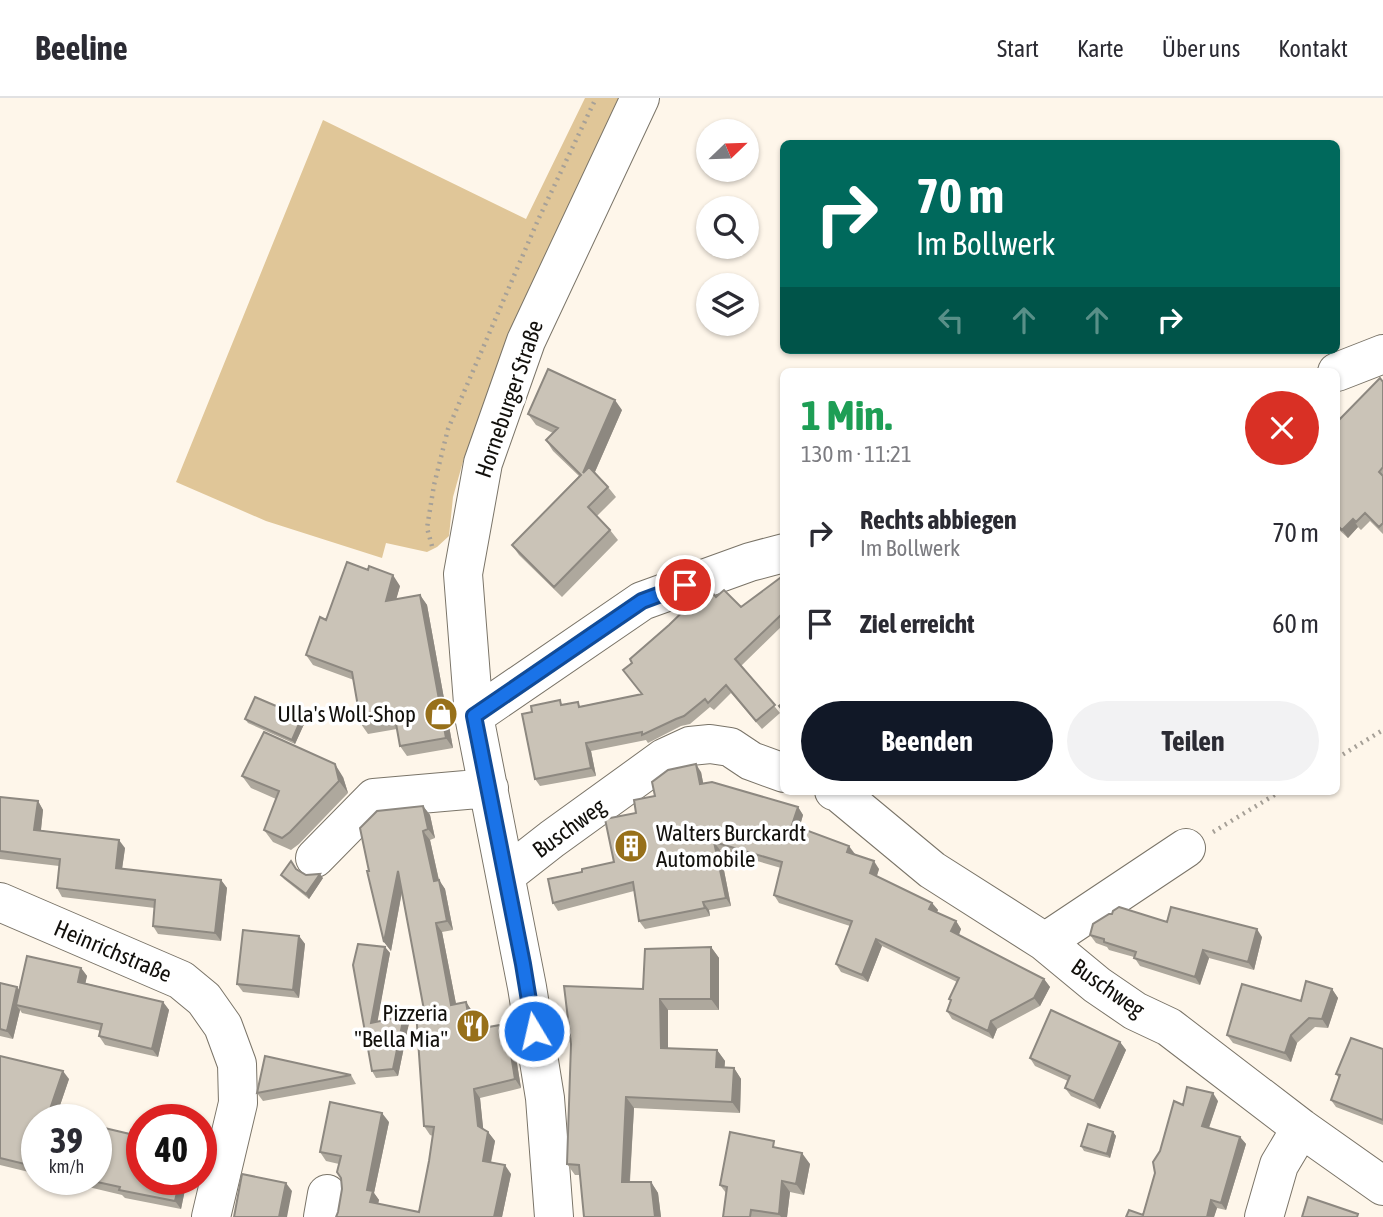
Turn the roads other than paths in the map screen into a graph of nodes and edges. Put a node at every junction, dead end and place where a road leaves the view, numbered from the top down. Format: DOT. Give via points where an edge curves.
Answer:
graph roads {
  1 [pos="640,98"];
  2 [pos="1383,354"];
  3 [pos="1340,371"];
  4 [pos="780,554"];
  5 [pos="474,716"];
  6 [pos="780,772"];
  7 [pos="489,789"];
  8 [pos="840,795"];
  9 [pos="1186,848"];
  10 [pos="315,858"];
  11 [pos="506,875"];
  12 [pos="0,902"];
  13 [pos="1045,942"];
  14 [pos="1301,1128"];
  15 [pos="1383,1186"];
  16 [pos="211,1217"];
  17 [pos="554,1217"];
  18 [pos="1264,1217"];
  1 -- 5 [label="street, Horneburger Straße" via="526,341 483,463 463,574"];
  2 -- 3 [label="street"];
  4 -- 5 [label="street" via="642,601"];
  5 -- 7 [label="street, Horneburger Straße"];
  6 -- 11 [label="street, Buschweg" via="730,747 690,746 664,758"];
  7 -- 10 [label="street" via="374,798"];
  7 -- 11 [label="street, Horneburger Straße"];
  8 -- 13 [label="street, Buschweg" via="932,870"];
  9 -- 13 [label="street"];
  11 -- 17 [label="street, Horneburger Straße" via="545,1098"];
  12 -- 16 [label="street, Heinrichstraße" via="181,980 204,999 223,1026 237,1064 238,1103"];
  13 -- 14 [label="street, Buschweg" via="1135,1011 1170,1027"];
  14 -- 15 [label="street, Buschweg"];
  14 -- 18 [label="street" via="1279,1165"];
}
